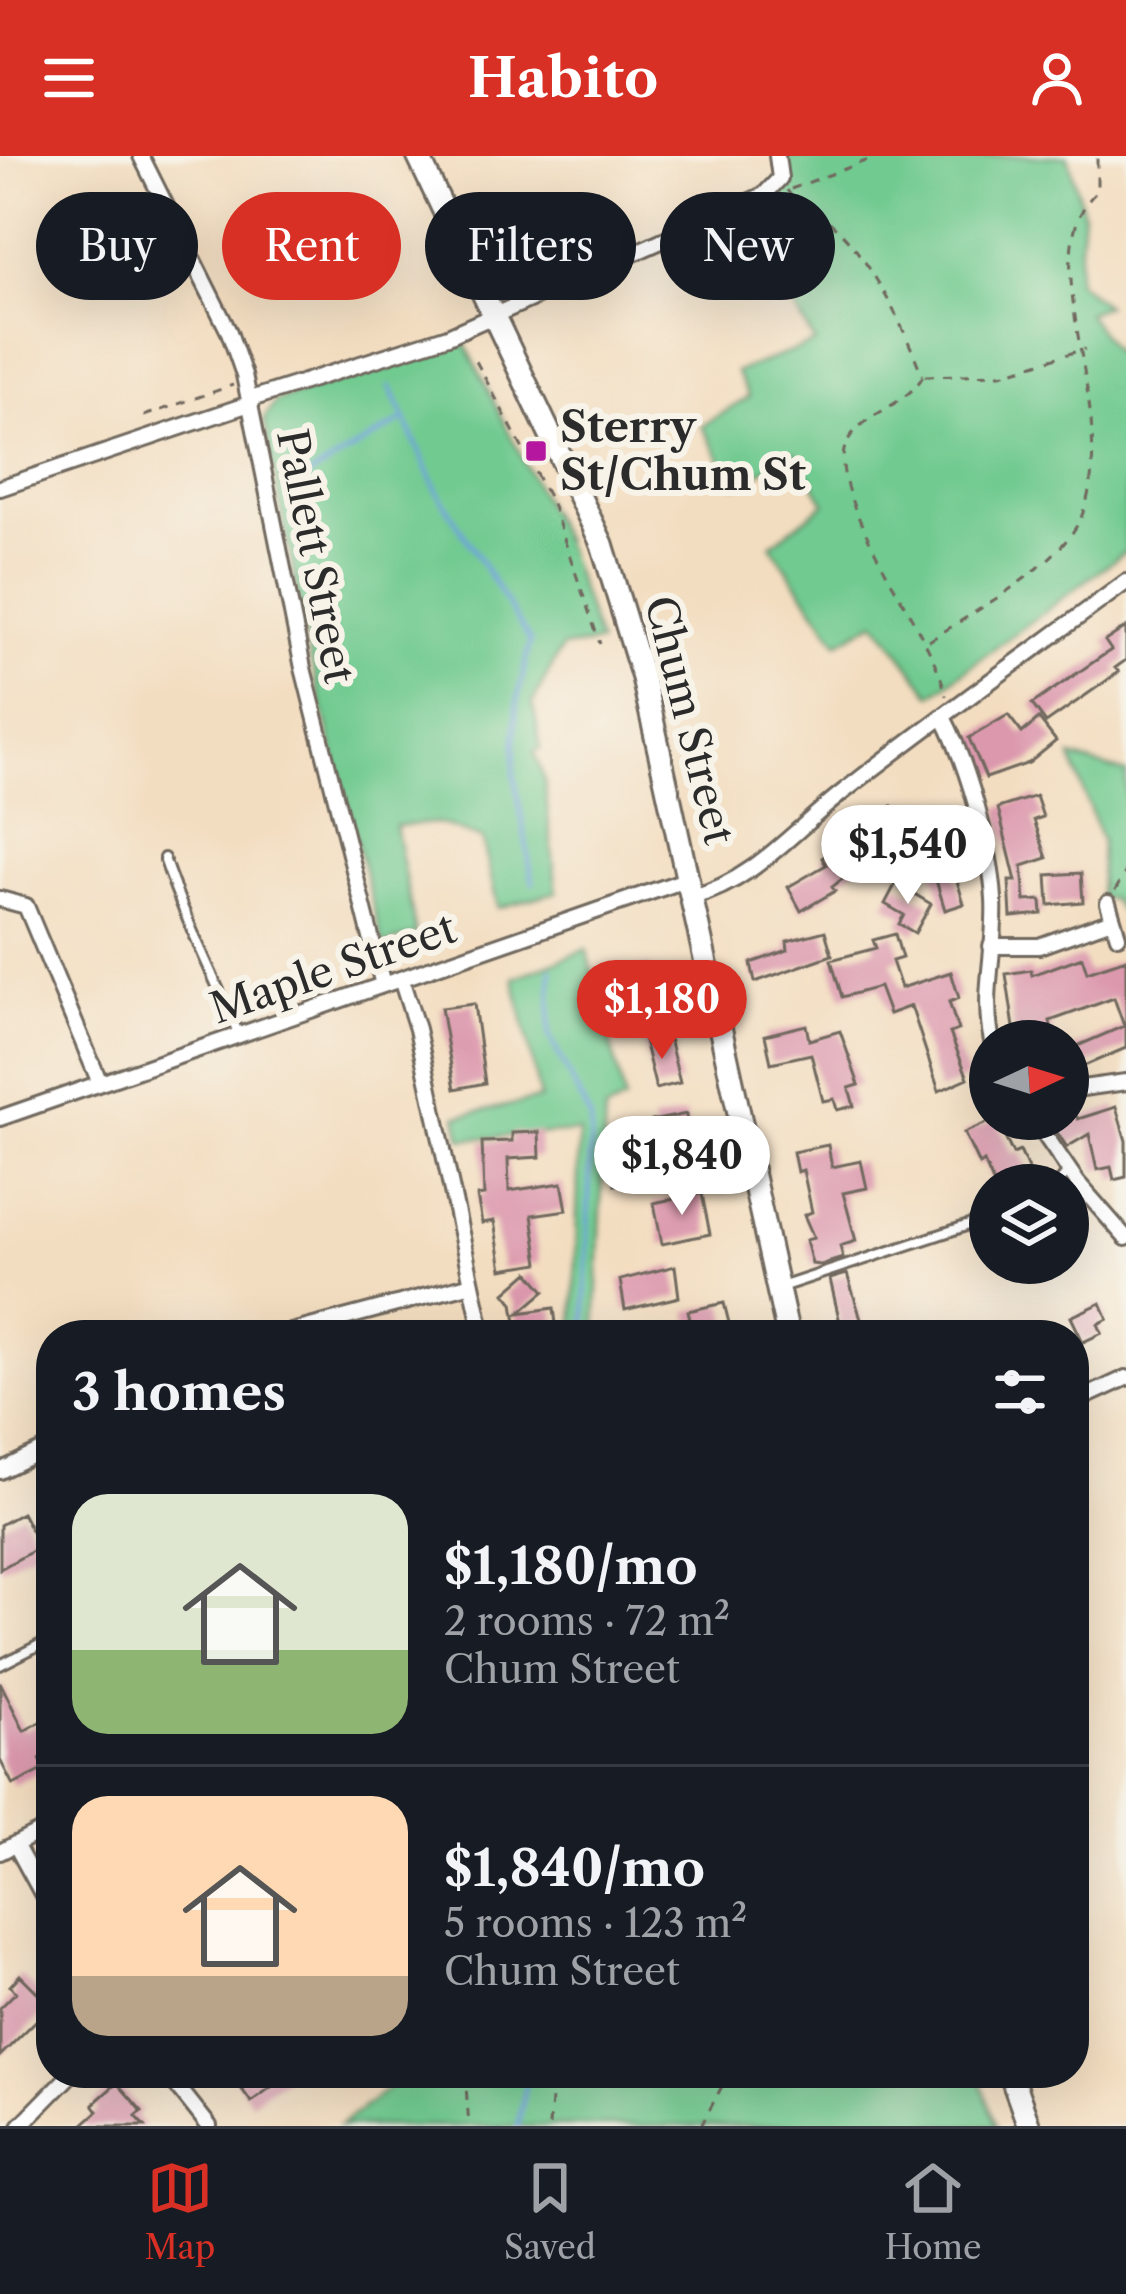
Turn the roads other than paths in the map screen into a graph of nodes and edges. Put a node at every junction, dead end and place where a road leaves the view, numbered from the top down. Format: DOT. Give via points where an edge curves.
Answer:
graph roads {
  1 [pos="141,156"];
  2 [pos="418,156"];
  3 [pos="777,156"];
  4 [pos="493,317"];
  5 [pos="251,401"];
  6 [pos="0,488"];
  7 [pos="1126,583"];
  8 [pos="946,715"];
  9 [pos="164,858"];
  10 [pos="690,888"];
  11 [pos="0,899"];
  12 [pos="1108,903"];
  13 [pos="1109,921"];
  14 [pos="1118,936"];
  15 [pos="991,946"];
  16 [pos="401,979"];
  17 [pos="383,985"];
  18 [pos="989,1020"];
  19 [pos="239,1035"];
  20 [pos="1126,1082"];
  21 [pos="100,1083"];
  22 [pos="1089,1087"];
  23 [pos="0,1118"];
  24 [pos="1089,1195"];
  25 [pos="969,1225"];
  26 [pos="1126,1238"];
  27 [pos="472,1284"];
  28 [pos="778,1287"];
  29 [pos="321,1320"];
  30 [pos="480,1320"];
  31 [pos="785,1320"];
  32 [pos="1126,1378"];
  33 [pos="1089,1395"];
  34 [pos="36,1454"];
  35 [pos="0,1472"];
  36 [pos="36,1647"];
  37 [pos="0,1665"];
  38 [pos="36,1834"];
  39 [pos="7,1848"];
  40 [pos="36,1889"];
  41 [pos="57,2088"];
  42 [pos="179,2088"];
  43 [pos="1015,2088"];
  44 [pos="20,2126"];
  45 [pos="209,2126"];
  46 [pos="1029,2126"];
  1 -- 5 [label="street, Pallett Street" via="229,332"];
  2 -- 4 [label="street, Chum Street"];
  3 -- 4 [label="street" via="782,187"];
  4 -- 5 [label="street"];
  4 -- 10 [label="street, Chum Street" via="615,577"];
  5 -- 6 [label="street"];
  5 -- 17 [label="street, Pallett Street" via="303,668"];
  7 -- 8 [label="street, Maple Street"];
  8 -- 10 [label="street, Maple Street" via="724,886"];
  8 -- 15 [label="street" via="992,886"];
  9 -- 19 [label="lane" via="192,940"];
  10 -- 16 [label="street, Maple Street"];
  10 -- 28 [label="street, Chum Street"];
  11 -- 21 [label="street" via="26,906"];
  12 -- 13 [label="street"];
  13 -- 14 [label="street"];
  13 -- 15 [label="street" via="1039,946"];
  15 -- 18 [label="street"];
  16 -- 17 [label="street, Maple Street"];
  16 -- 27 [label="street"];
  17 -- 19 [label="street, Maple Street"];
  19 -- 21 [label="street, Maple Street"];
  20 -- 22 [label="street"];
  21 -- 23 [label="street, Maple Street"];
  24 -- 26 [label="street"];
  25 -- 28 [label="lane"];
  27 -- 29 [label="street"];
  27 -- 30 [label="street"];
  28 -- 31 [label="street, Chum Street"];
  32 -- 33 [label="street"];
  34 -- 35 [label="street"];
  36 -- 37 [label="lane"];
  38 -- 39 [label="street"];
  39 -- 40 [label="street"];
  41 -- 44 [label="street"];
  42 -- 45 [label="street"];
  43 -- 46 [label="street"];
}
